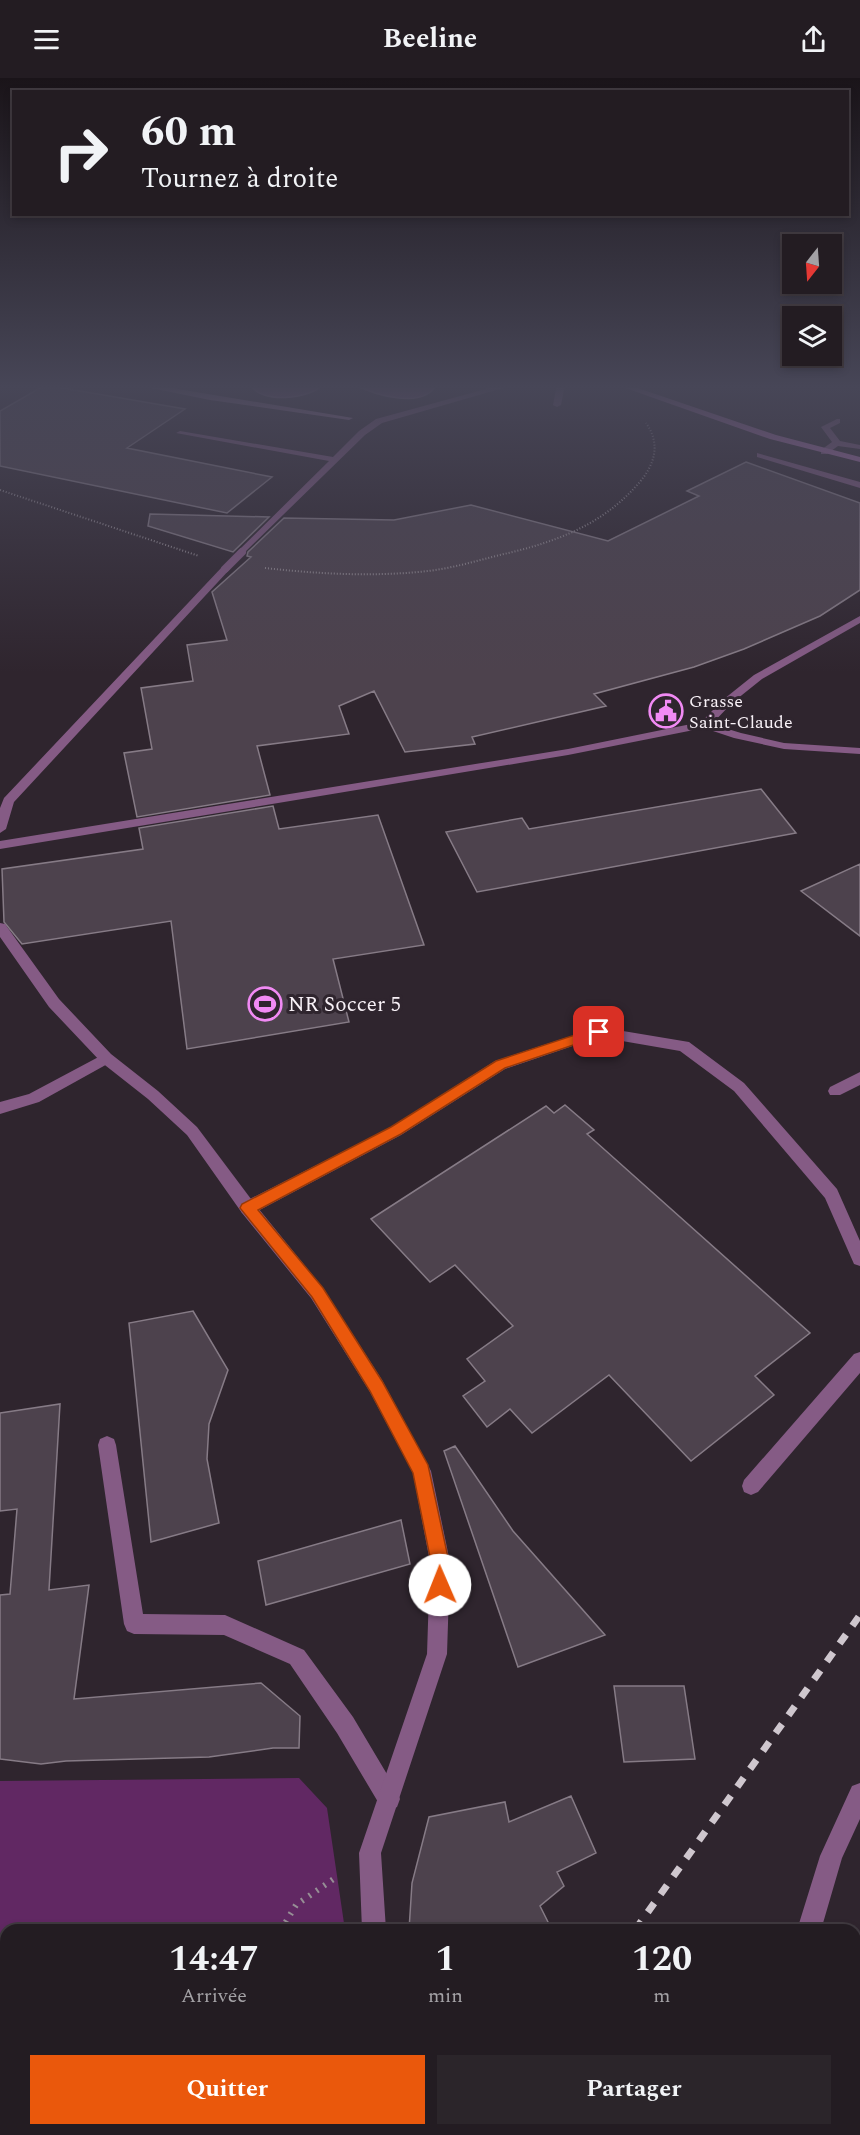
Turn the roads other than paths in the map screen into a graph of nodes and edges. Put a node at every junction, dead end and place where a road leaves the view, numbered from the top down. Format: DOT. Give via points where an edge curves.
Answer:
graph roads {
  1 [pos="315,480"];
  2 [pos="860,619"];
  3 [pos="705,725"];
  4 [pos="860,751"];
  5 [pos="0,829"];
  6 [pos="0,845"];
  7 [pos="0,927"];
  8 [pos="106,1058"];
  9 [pos="860,1078"];
  10 [pos="835,1090"];
  11 [pos="0,1108"];
  12 [pos="248,1208"];
  13 [pos="860,1259"];
  14 [pos="860,1360"];
  15 [pos="106,1445"];
  16 [pos="751,1486"];
  17 [pos="860,1794"];
  18 [pos="389,1799"];
  19 [pos="374,1924"];
  20 [pos="811,1924"];
  1 -- 5 [label="street, bridge" via="225,569 8,801"];
  2 -- 3 [label="street" via="758,677"];
  3 -- 4 [label="street" via="784,746"];
  3 -- 6 [label="street" via="568,752"];
  7 -- 8 [label="street" via="54,1003"];
  8 -- 11 [label="street" via="34,1098"];
  8 -- 12 [label="street" via="192,1131"];
  9 -- 10 [label="street"];
  12 -- 13 [label="street" via="396,1131 500,1065 599,1032 684,1046 739,1087 831,1194"];
  12 -- 18 [label="street" via="317,1293 376,1386 422,1471 440,1562 437,1654"];
  14 -- 16 [label="street"];
  15 -- 18 [label="street" via="134,1624 225,1625 297,1658 345,1725"];
  17 -- 20 [label="street" via="831,1857"];
  18 -- 19 [label="street" via="370,1853"];
}
